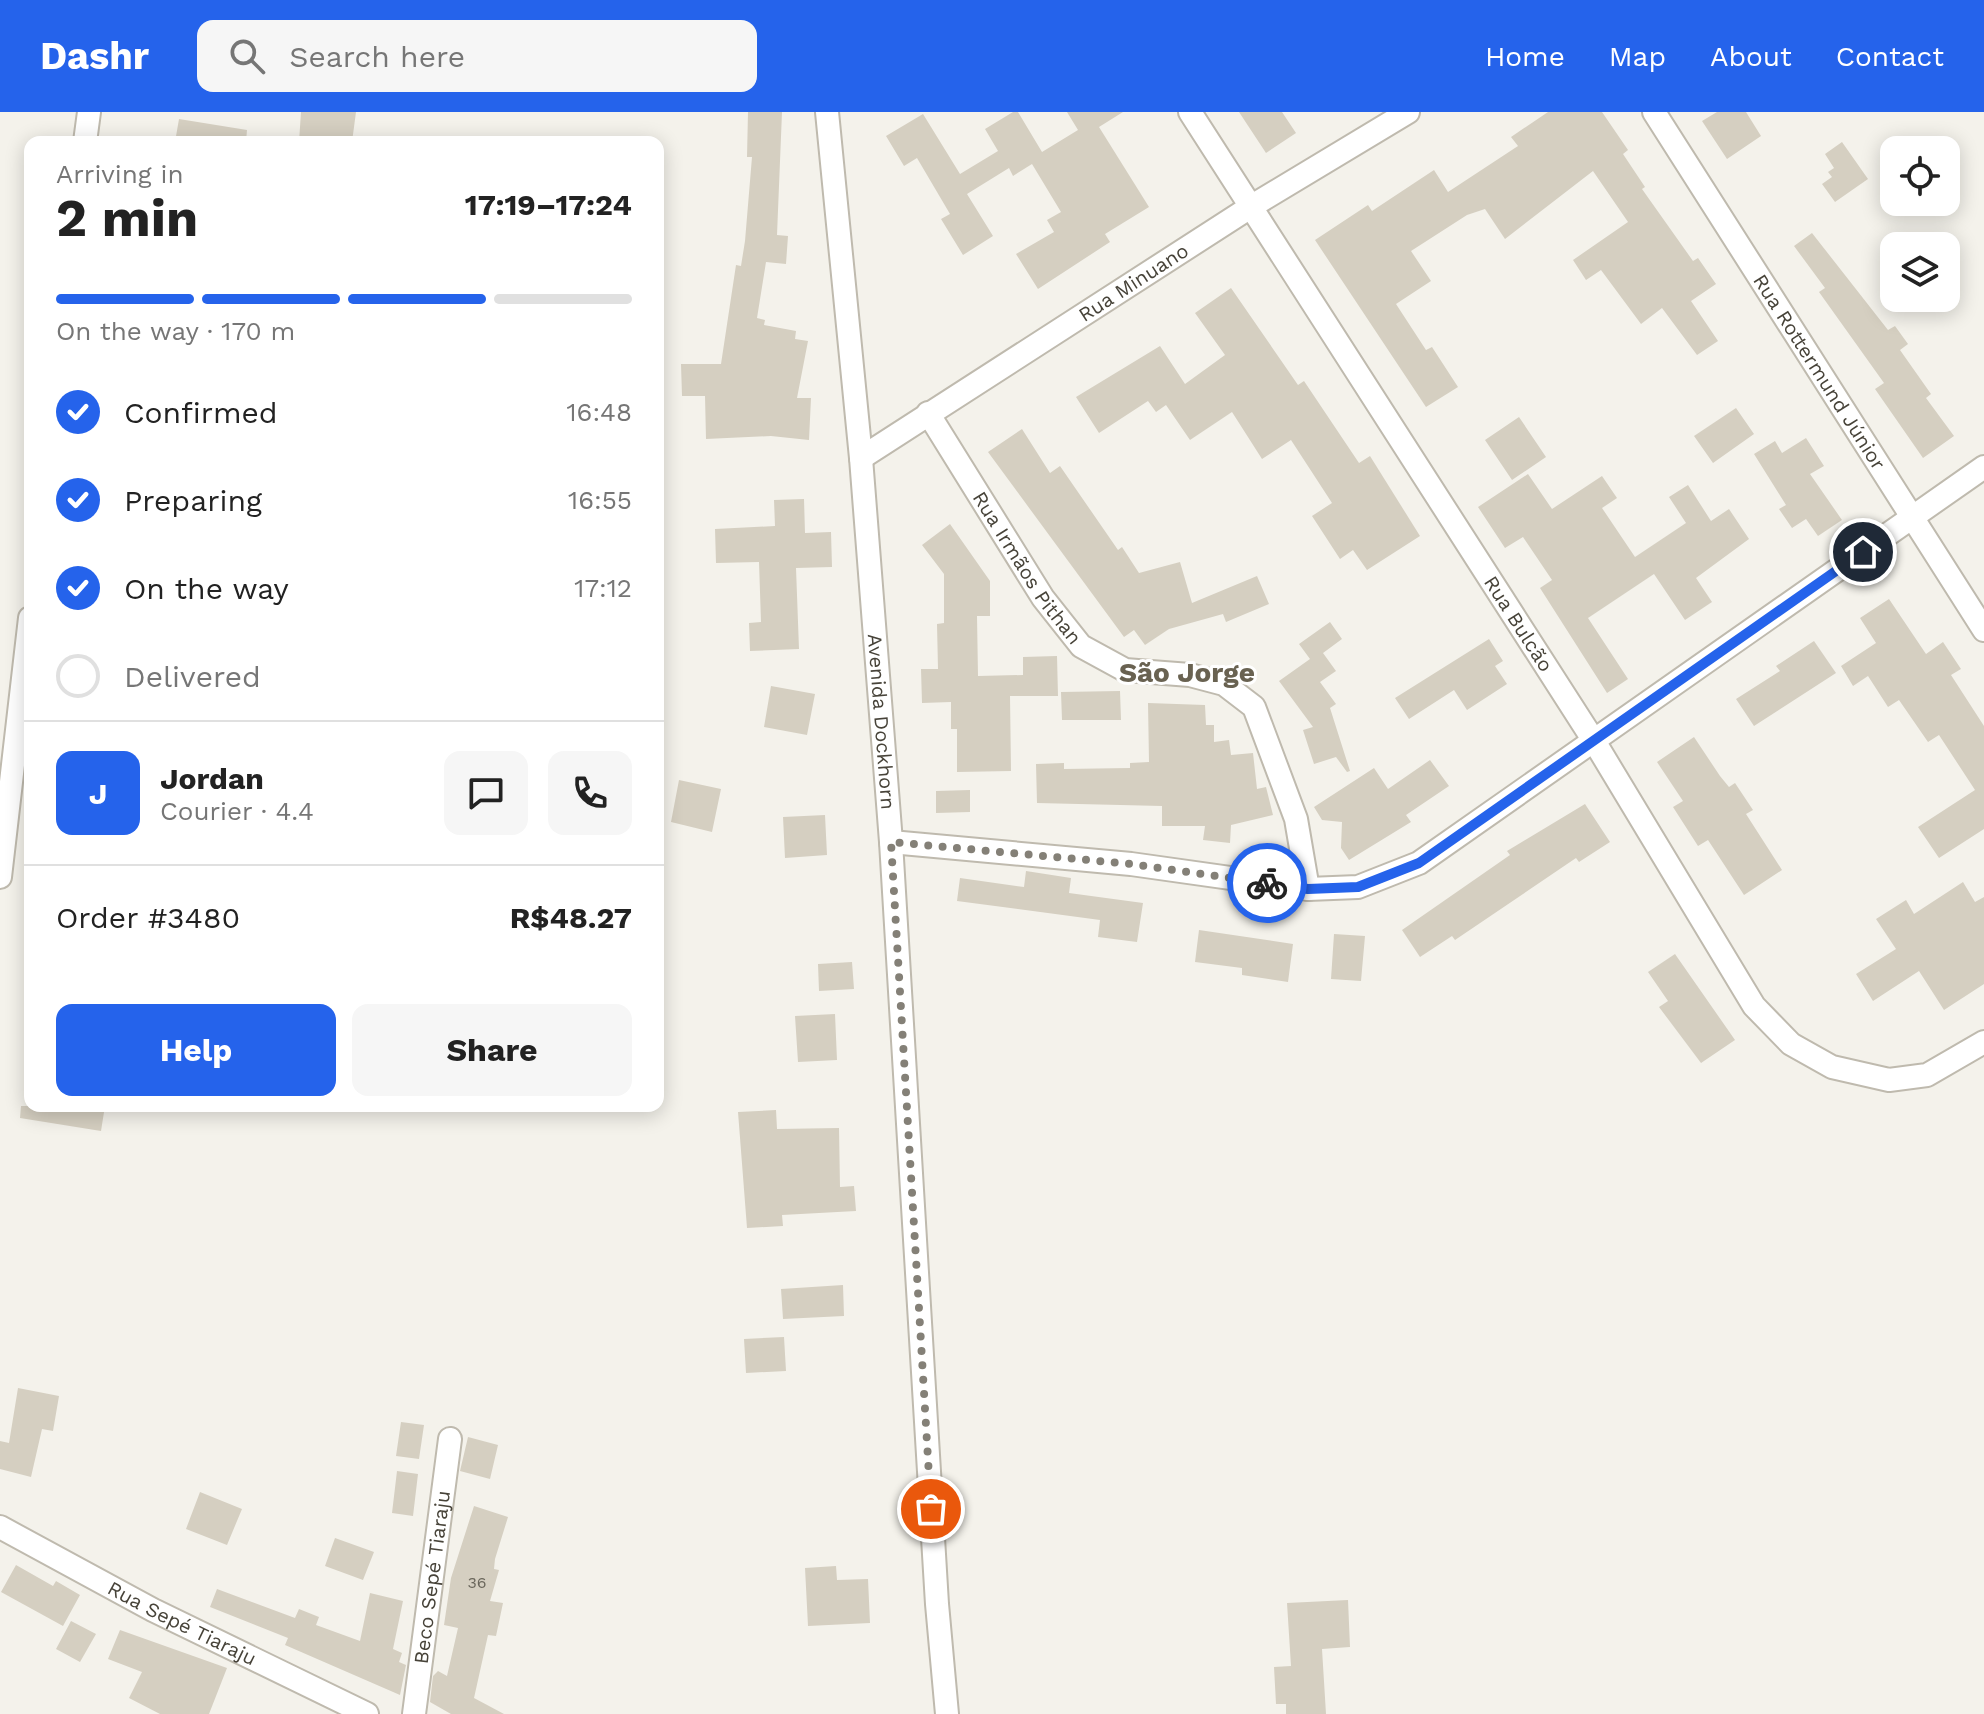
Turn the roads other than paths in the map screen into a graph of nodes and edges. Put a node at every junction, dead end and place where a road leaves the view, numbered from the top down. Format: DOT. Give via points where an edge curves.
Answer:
graph roads {
  1 [pos="89,112"];
  2 [pos="827,112"];
  3 [pos="1190,112"];
  4 [pos="1408,112"];
  5 [pos="1654,112"];
  6 [pos="86,136"];
  7 [pos="1252,206"];
  8 [pos="928,413"];
  9 [pos="861,458"];
  10 [pos="1984,467"];
  11 [pos="1912,517"];
  12 [pos="1984,630"];
  13 [pos="24,670"];
  14 [pos="1594,741"];
  15 [pos="891,842"];
  16 [pos="0,877"];
  17 [pos="1308,889"];
  18 [pos="1984,1042"];
  19 [pos="450,1439"];
  20 [pos="0,1527"];
  21 [pos="367,1714"];
  22 [pos="414,1714"];
  23 [pos="947,1714"];
  1 -- 6 [label="street"];
  2 -- 9 [label="street, Avenida Dockhorn"];
  3 -- 7 [label="street, Rua Bulcão"];
  4 -- 7 [label="street, Rua Minuano"];
  5 -- 11 [label="street, Rua Rottermund Júnior"];
  7 -- 8 [label="street, Rua Minuano"];
  7 -- 14 [label="street, Rua Bulcão"];
  8 -- 9 [label="street, Rua Minuano"];
  8 -- 17 [label="street, Rua Irmãos Pithan" via="1043,598 1081,646 1125,670 1190,675 1224,684 1254,707 1296,819"];
  9 -- 15 [label="street, Avenida Dockhorn"];
  10 -- 11 [label="street"];
  11 -- 12 [label="street, Rua Rottermund Júnior"];
  11 -- 14 [label="street"];
  13 -- 16 [label="street"];
  14 -- 17 [label="street" via="1419,863 1358,887"];
  14 -- 18 [label="street, Rua Bulcão" via="1754,1006 1791,1044 1832,1067 1889,1080 1927,1075"];
  15 -- 17 [label="street" via="1131,864"];
  15 -- 23 [label="street, Avenida Dockhorn"];
  19 -- 22 [label="street, Beco Sepé Tiaraju"];
  20 -- 21 [label="street, Rua Sepé Tiaraju" via="153,1610"];
}
